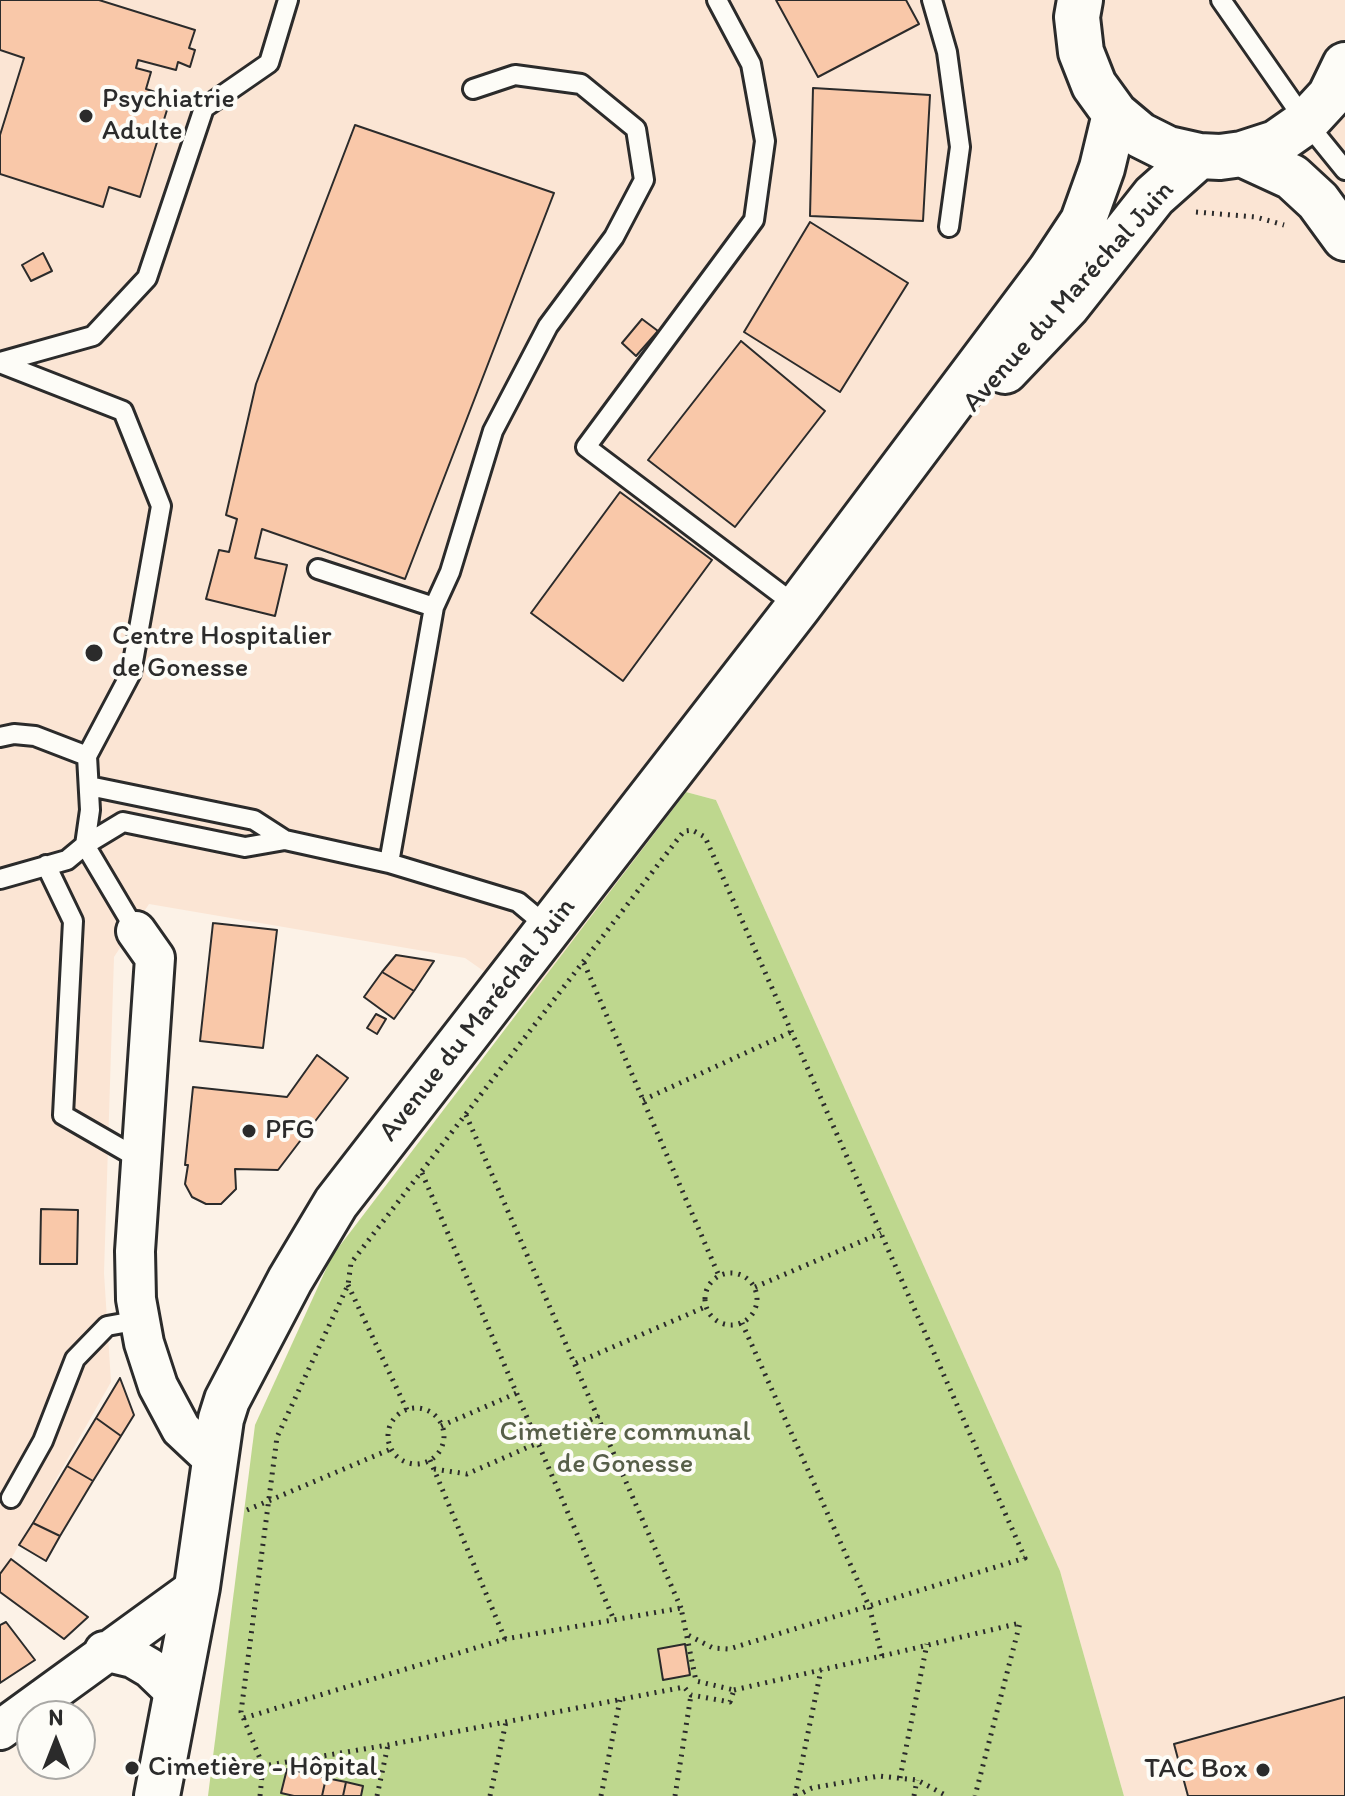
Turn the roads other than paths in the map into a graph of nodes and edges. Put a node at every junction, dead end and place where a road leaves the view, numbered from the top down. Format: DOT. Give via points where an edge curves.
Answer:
graph roads {
  1 [pos="288,0"];
  2 [pos="717,0"];
  3 [pos="932,0"];
  4 [pos="1080,0"];
  5 [pos="1221,0"];
  6 [pos="1345,65"];
  7 [pos="473,89"];
  8 [pos="1115,114"];
  9 [pos="1306,122"];
  10 [pos="1242,154"];
  11 [pos="1199,156"];
  12 [pos="1345,170"];
  13 [pos="949,227"];
  14 [pos="1345,238"];
  15 [pos="0,362"];
  16 [pos="873,508"];
  17 [pos="318,569"];
  18 [pos="434,607"];
  19 [pos="798,607"];
  20 [pos="0,737"];
  21 [pos="87,756"];
  22 [pos="89,786"];
  23 [pos="285,840"];
  24 [pos="85,845"];
  25 [pos="389,863"];
  26 [pos="46,865"];
  27 [pos="0,879"];
  28 [pos="549,928"];
  29 [pos="136,931"];
  30 [pos="141,1160"];
  31 [pos="140,1320"];
  32 [pos="214,1460"];
  33 [pos="11,1498"];
  34 [pos="197,1587"];
  35 [pos="104,1651"];
  36 [pos="177,1694"];
  37 [pos="0,1730"];
  38 [pos="157,1796"];
  1 -- 15 [label="lane" via="269,63 204,108 147,278 93,336"];
  2 -- 19 [label="lane" via="751,64 765,141 754,220 586,447"];
  3 -- 13 [label="lane" via="947,52 960,147"];
  4 -- 8 [label="street" via="1081,52 1094,85"];
  5 -- 9 [label="lane"];
  6 -- 9 [label="street" via="1330,96"];
  7 -- 18 [label="lane" via="515,75 581,84 636,129 644,180 614,237 548,326 493,431 450,572"];
  8 -- 11 [label="street" via="1140,135"];
  8 -- 16 [label="street, Avenue du Maréchal Juin" via="1083,221"];
  9 -- 10 [label="street" via="1276,143"];
  9 -- 12 [label="lane"];
  10 -- 11 [label="street"];
  10 -- 14 [label="street" via="1292,177"];
  11 -- 16 [label="street, Avenue du Maréchal Juin" via="1154,196 1067,306"];
  15 -- 21 [label="lane" via="123,411 161,506 131,673"];
  16 -- 19 [label="street, Avenue du Maréchal Juin"];
  17 -- 18 [label="lane"];
  18 -- 25 [label="lane"];
  19 -- 28 [label="street, Avenue du Maréchal Juin"];
  20 -- 21 [label="lane" via="35,736"];
  21 -- 22 [label="lane"];
  22 -- 23 [label="lane" via="254,820"];
  22 -- 24 [label="lane"];
  23 -- 24 [label="lane" via="245,847 123,822"];
  23 -- 25 [label="lane"];
  24 -- 26 [label="lane" via="67,860"];
  24 -- 29 [label="lane"];
  25 -- 28 [label="lane" via="518,902"];
  26 -- 27 [label="lane"];
  26 -- 30 [label="lane" via="73,921 63,1115"];
  28 -- 32 [label="street, Avenue du Maréchal Juin" via="336,1203 227,1400"];
  29 -- 30 [label="street" via="155,958"];
  30 -- 31 [label="street" via="135,1251"];
  31 -- 32 [label="street" via="158,1386 181,1429"];
  31 -- 33 [label="lane" via="107,1326 75,1359 43,1441"];
  32 -- 34 [label="street, Avenue du Maréchal Juin"];
  34 -- 35 [label="street"];
  34 -- 36 [label="street, Avenue du Maréchal Juin"];
  35 -- 36 [label="street" via="150,1668"];
  35 -- 37 [label="street"];
  36 -- 38 [label="street, Avenue du Maréchal Juin"];
}
